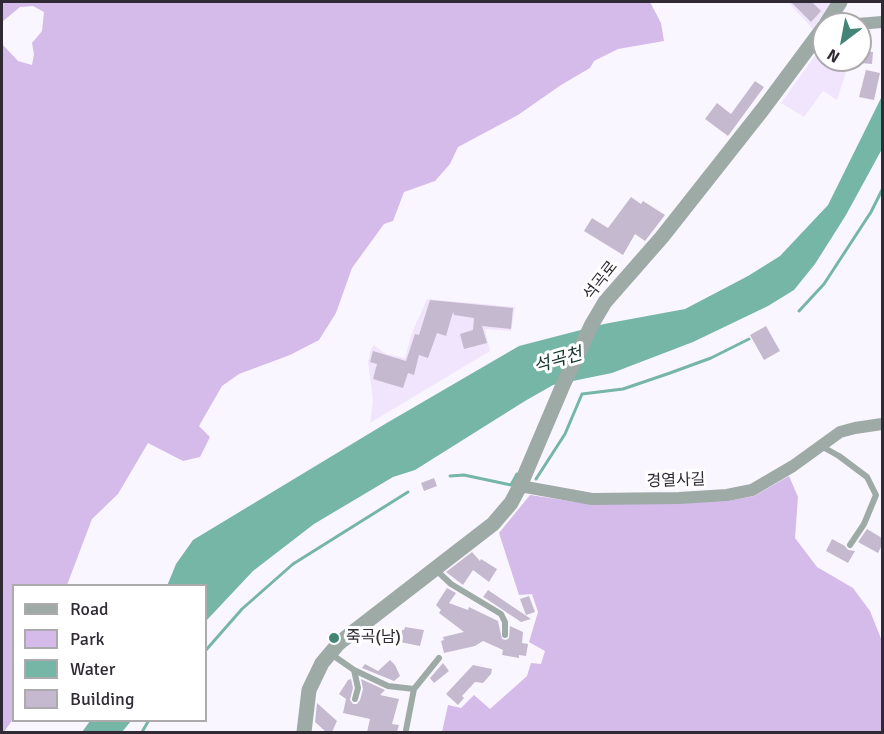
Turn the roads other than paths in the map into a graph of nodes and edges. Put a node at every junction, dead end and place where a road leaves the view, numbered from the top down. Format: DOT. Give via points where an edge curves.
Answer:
graph roads {
  1 [pos="812,44"];
  2 [pos="882,424"];
  3 [pos="821,446"];
  4 [pos="520,486"];
  5 [pos="850,545"];
  6 [pos="435,569"];
  7 [pos="505,636"];
  8 [pos="331,653"];
  9 [pos="439,658"];
  10 [pos="354,670"];
  11 [pos="414,689"];
  12 [pos="355,699"];
  13 [pos="406,730"];
  14 [pos="304,732"];
  1 -- 4 [label="street, 석곡로" via="662,237 605,302 563,385"];
  2 -- 3 [label="street, 경열사길" via="840,432"];
  3 -- 4 [label="street, 경열사길" via="753,490 727,495 592,499"];
  3 -- 5 [label="lane" via="867,477 876,495"];
  4 -- 6 [label="street, 석곡로" via="493,524"];
  6 -- 7 [label="lane" via="451,584 501,614"];
  6 -- 8 [label="street, 석곡로"];
  8 -- 10 [label="lane"];
  8 -- 14 [label="street, 석곡로" via="309,690"];
  9 -- 11 [label="lane"];
  10 -- 11 [label="lane" via="388,686"];
  10 -- 12 [label="lane" via="358,688"];
  11 -- 13 [label="lane"];
}
